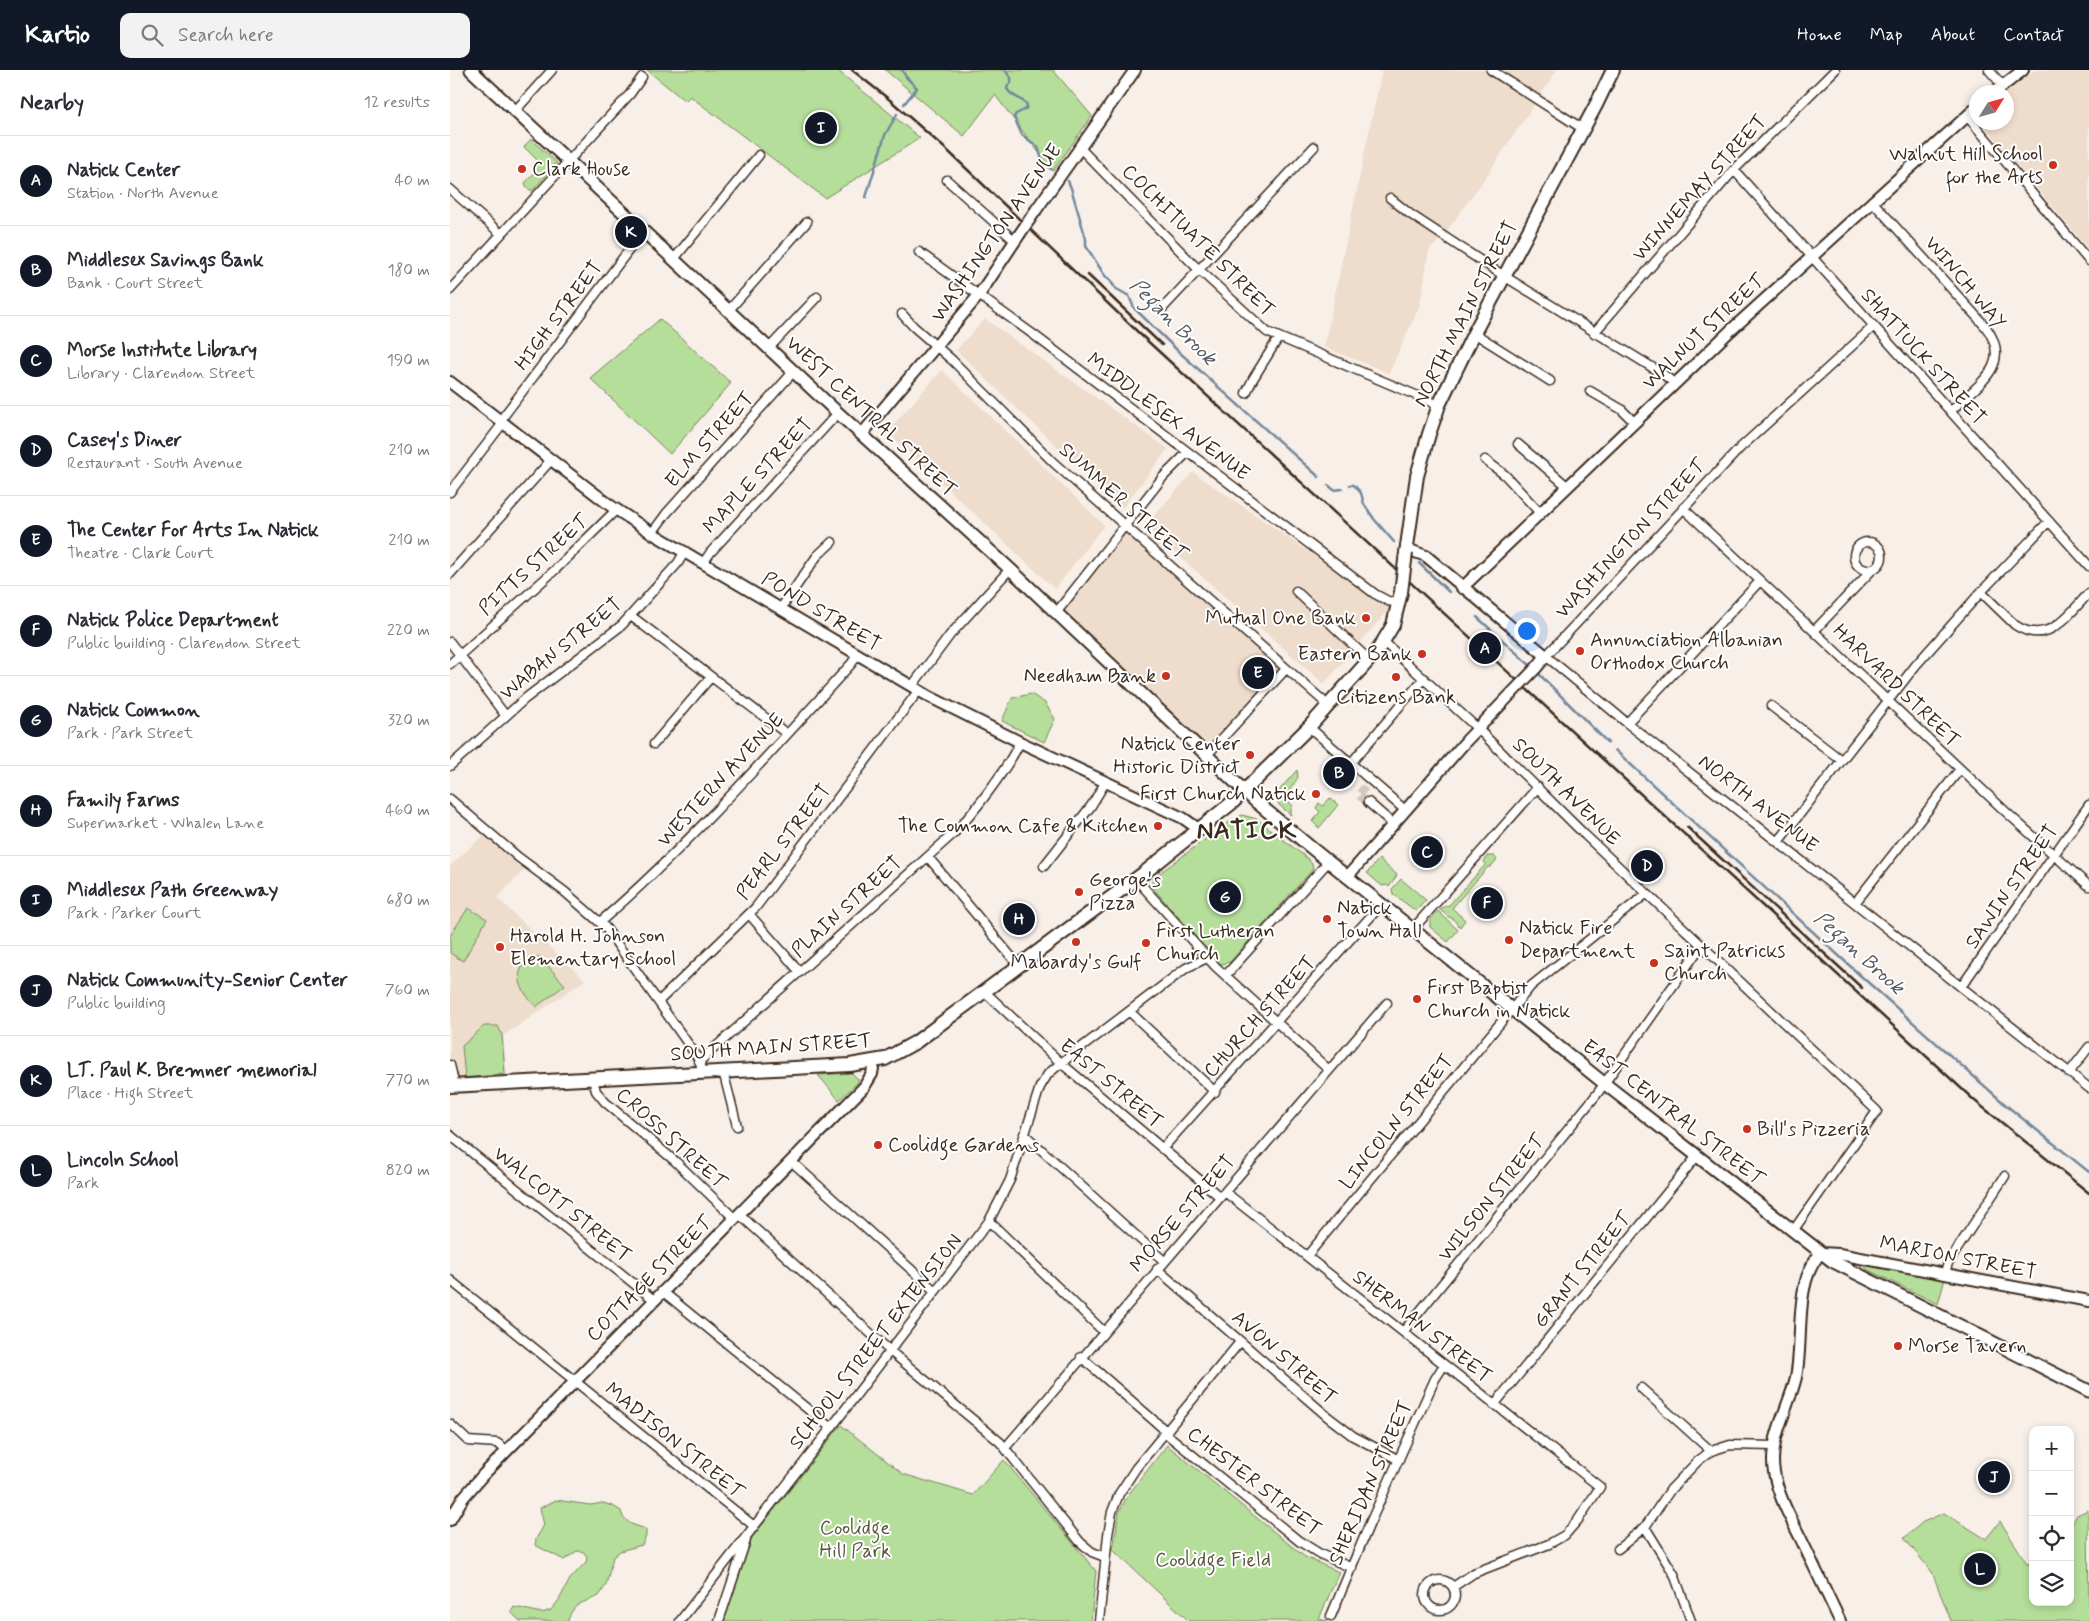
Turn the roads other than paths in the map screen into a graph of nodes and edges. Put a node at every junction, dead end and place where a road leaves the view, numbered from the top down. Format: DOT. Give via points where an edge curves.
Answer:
graph roads {
  1 [pos="471,70"];
  2 [pos="552,70"];
  3 [pos="1135,70"];
  4 [pos="1491,70"];
  5 [pos="1613,70"];
  6 [pos="1835,70"];
  7 [pos="1989,70"];
  8 [pos="2023,70"];
  9 [pos="642,77"];
  10 [pos="1997,85"];
  11 [pos="2004,85"];
  12 [pos="515,111"];
  13 [pos="1967,116"];
  14 [pos="1583,128"];
  15 [pos="1079,147"];
  16 [pos="1314,148"];
  17 [pos="759,155"];
  18 [pos="568,160"];
  19 [pos="1734,170"];
  20 [pos="947,180"];
  21 [pos="450,189"];
  22 [pos="1390,198"];
  23 [pos="1872,201"];
  24 [pos="807,222"];
  25 [pos="644,230"];
  26 [pos="501,234"];
  27 [pos="1017,238"];
  28 [pos="919,252"];
  29 [pos="1812,257"];
  30 [pos="674,258"];
  31 [pos="2089,260"];
  32 [pos="1199,270"];
  33 [pos="1504,276"];
  34 [pos="450,290"];
  35 [pos="979,295"];
  36 [pos="818,297"];
  37 [pos="1162,309"];
  38 [pos="729,310"];
  39 [pos="902,314"];
  40 [pos="1874,326"];
  41 [pos="1474,333"];
  42 [pos="1594,333"];
  43 [pos="1279,337"];
  44 [pos="937,346"];
  45 [pos="769,348"];
  46 [pos="794,371"];
  47 [pos="450,382"];
  48 [pos="1550,382"];
  49 [pos="1674,383"];
  50 [pos="1590,391"];
  51 [pos="1246,393"];
  52 [pos="1439,405"];
  53 [pos="1950,411"];
  54 [pos="838,412"];
  55 [pos="502,422"];
  56 [pos="1634,422"];
  57 [pos="862,434"];
  58 [pos="1518,444"];
  59 [pos="1188,452"];
  60 [pos="552,460"];
  61 [pos="1485,460"];
  62 [pos="1567,486"];
  63 [pos="450,492"];
  64 [pos="1683,508"];
  65 [pos="616,510"];
  66 [pos="1540,513"];
  67 [pos="2049,521"];
  68 [pos="1124,526"];
  69 [pos="652,532"];
  70 [pos="832,542"];
  71 [pos="685,551"];
  72 [pos="1406,551"];
  73 [pos="704,562"];
  74 [pos="2089,566"];
  75 [pos="1010,570"];
  76 [pos="1872,570"];
  77 [pos="450,574"];
  78 [pos="1760,581"];
  79 [pos="1462,588"];
  80 [pos="1296,591"];
  81 [pos="1981,592"];
  82 [pos="2089,593"];
  83 [pos="1400,597"];
  84 [pos="781,608"];
  85 [pos="1056,613"];
  86 [pos="631,616"];
  87 [pos="1814,631"];
  88 [pos="450,642"];
  89 [pos="1384,642"];
  90 [pos="857,654"];
  91 [pos="460,655"];
  92 [pos="1546,656"];
  93 [pos="1369,660"];
  94 [pos="450,664"];
  95 [pos="1286,669"];
  96 [pos="711,677"];
  97 [pos="1424,678"];
  98 [pos="916,688"];
  99 [pos="1888,701"];
  100 [pos="1328,706"];
  101 [pos="1771,706"];
  102 [pos="506,715"];
  103 [pos="1627,723"];
  104 [pos="1309,727"];
  105 [pos="1478,729"];
  106 [pos="787,734"];
  107 [pos="1020,742"];
  108 [pos="654,744"];
  109 [pos="1207,755"];
  110 [pos="1841,760"];
  111 [pos="1351,763"];
  112 [pos="450,766"];
  113 [pos="1960,769"];
  114 [pos="1369,779"];
  115 [pos="1105,782"];
  116 [pos="1538,786"];
  117 [pos="1364,787"];
  118 [pos="1245,792"];
  119 [pos="450,799"];
  120 [pos="1368,802"];
  121 [pos="2089,805"];
  122 [pos="1406,810"];
  123 [pos="1393,824"];
  124 [pos="1200,830"];
  125 [pos="1778,842"];
  126 [pos="2054,856"];
  127 [pos="928,857"];
  128 [pos="1328,862"];
  129 [pos="1044,866"];
  130 [pos="1347,877"];
  131 [pos="1136,879"];
  132 [pos="2088,883"];
  133 [pos="1646,894"];
  134 [pos="1855,902"];
  135 [pos="1381,905"];
  136 [pos="749,914"];
  137 [pos="600,922"];
  138 [pos="1412,930"];
  139 [pos="1701,946"];
  140 [pos="1207,958"];
  141 [pos="1019,966"];
  142 [pos="800,972"];
  143 [pos="1226,975"];
  144 [pos="1961,987"];
  145 [pos="985,992"];
  146 [pos="659,1001"];
  147 [pos="1387,1003"];
  148 [pos="1511,1009"];
  149 [pos="1130,1012"];
  150 [pos="1276,1022"];
  151 [pos="2089,1047"];
  152 [pos="874,1062"];
  153 [pos="1061,1063"];
  154 [pos="450,1065"];
  155 [pos="701,1066"];
  156 [pos="1329,1070"];
  157 [pos="723,1071"];
  158 [pos="2069,1073"];
  159 [pos="593,1079"];
  160 [pos="1605,1084"];
  161 [pos="453,1086"];
  162 [pos="2089,1088"];
  163 [pos="1215,1092"];
  164 [pos="737,1126"];
  165 [pos="1024,1134"];
  166 [pos="450,1135"];
  167 [pos="1162,1149"];
  168 [pos="1697,1156"];
  169 [pos="791,1161"];
  170 [pos="2005,1176"];
  171 [pos="1223,1194"];
  172 [pos="736,1216"];
  173 [pos="989,1221"];
  174 [pos="1793,1231"];
  175 [pos="1820,1253"];
  176 [pos="1307,1256"];
  177 [pos="1164,1261"];
  178 [pos="1157,1269"];
  179 [pos="1945,1273"];
  180 [pos="450,1280"];
  181 [pos="662,1291"];
  182 [pos="936,1292"];
  183 [pos="654,1300"];
  184 [pos="2089,1301"];
  185 [pos="1103,1331"];
  186 [pos="1403,1332"];
  187 [pos="1240,1342"];
  188 [pos="890,1351"];
  189 [pos="1081,1357"];
  190 [pos="1444,1365"];
  191 [pos="575,1380"];
  192 [pos="1641,1388"];
  193 [pos="2089,1391"];
  194 [pos="1494,1405"];
  195 [pos="450,1424"];
  196 [pos="832,1428"];
  197 [pos="1165,1431"];
  198 [pos="1774,1446"];
  199 [pos="1005,1448"];
  200 [pos="507,1450"];
  201 [pos="1711,1451"];
  202 [pos="1399,1460"];
  203 [pos="450,1520"];
  204 [pos="754,1526"];
  205 [pos="1645,1527"];
  206 [pos="748,1534"];
  207 [pos="1618,1549"];
  208 [pos="1105,1557"];
  209 [pos="1352,1568"];
  210 [pos="1453,1586"];
  211 [pos="1331,1616"];
  212 [pos="680,1621"];
  213 [pos="719,1621"];
  214 [pos="1099,1621"];
  215 [pos="1691,1621"];
  216 [pos="1840,1621"];
  1 -- 12 [label="main road, WEST CENTRAL STREET"];
  2 -- 12 [label="street"];
  3 -- 15 [label="street, WASHINGTON AVENUE"];
  4 -- 14 [label="street"];
  5 -- 14 [label="main road, NORTH MAIN STREET"];
  6 -- 19 [label="street, WINNEMAY STREET"];
  7 -- 10 [label="street"];
  8 -- 11 [label="street"];
  9 -- 18 [label="street"];
  12 -- 18 [label="main road, WEST CENTRAL STREET"];
  13 -- 23 [label="street, WALNUT STREET"];
  13 -- 31 [label="street"];
  14 -- 33 [label="main road, NORTH MAIN STREET"];
  15 -- 27 [label="street, WASHINGTON AVENUE, bridge"];
  15 -- 32 [label="street, COCHITUATE STREET"];
  16 -- 32 [label="street"];
  17 -- 30 [label="street"];
  18 -- 25 [label="main road, WEST CENTRAL STREET"];
  18 -- 26 [label="street"];
  19 -- 29 [label="street, SHATTUCK STREET"];
  19 -- 42 [label="street, WINNEMAY STREET"];
  20 -- 27 [label="street"];
  21 -- 26 [label="street"];
  22 -- 33 [label="street"];
  23 -- 29 [label="street, WALNUT STREET"];
  23 -- 53 [label="street, WINCH WAY" via="1985,326 1996,344 1996,361 1990,372"];
  24 -- 38 [label="street"];
  25 -- 30 [label="main road, WEST CENTRAL STREET"];
  25 -- 55 [label="street, HIGH STREET"];
  26 -- 34 [label="street"];
  27 -- 35 [label="street, WASHINGTON AVENUE"];
  28 -- 35 [label="street, MIDDLESEX AVENUE"];
  29 -- 40 [label="street, SHATTUCK STREET"];
  29 -- 49 [label="street, WALNUT STREET"];
  30 -- 38 [label="main road, WEST CENTRAL STREET"];
  32 -- 37 [label="street"];
  32 -- 43 [label="street, COCHITUATE STREET" via="1263,329"];
  33 -- 41 [label="main road, NORTH MAIN STREET"];
  33 -- 42 [label="street"];
  35 -- 44 [label="street, WASHINGTON AVENUE"];
  35 -- 59 [label="street, MIDDLESEX AVENUE"];
  36 -- 45 [label="street"];
  38 -- 45 [label="main road, WEST CENTRAL STREET"];
  39 -- 44 [label="street, SUMMER STREET"];
  40 -- 53 [label="street, SHATTUCK STREET"];
  40 -- 64 [label="street, WASHINGTON STREET" via="1740,448"];
  41 -- 48 [label="street"];
  41 -- 52 [label="main road, NORTH MAIN STREET"];
  42 -- 49 [label="street"];
  43 -- 51 [label="street"];
  43 -- 52 [label="street, COCHITUATE STREET"];
  44 -- 57 [label="street, WASHINGTON AVENUE"];
  44 -- 68 [label="street, SUMMER STREET" via="1054,463"];
  45 -- 46 [label="main road, WEST CENTRAL STREET"];
  46 -- 54 [label="main road, WEST CENTRAL STREET"];
  46 -- 69 [label="street, ELM STREET"];
  47 -- 55 [label="street, POND STREET"];
  49 -- 56 [label="street, WALNUT STREET"];
  50 -- 56 [label="street" via="1621,409"];
  52 -- 72 [label="main road, NORTH MAIN STREET" via="1417,476"];
  53 -- 67 [label="street, SHATTUCK STREET"];
  54 -- 57 [label="main road, WEST CENTRAL STREET"];
  54 -- 73 [label="street, MAPLE STREET"];
  55 -- 60 [label="street, POND STREET"];
  55 -- 63 [label="street, HIGH STREET"];
  56 -- 62 [label="street, WALNUT STREET"];
  57 -- 75 [label="main road, WEST CENTRAL STREET"];
  58 -- 62 [label="street"];
  59 -- 68 [label="street" via="1163,477"];
  59 -- 83 [label="street, MIDDLESEX AVENUE" via="1375,594 1388,600"];
  60 -- 65 [label="street, POND STREET"];
  60 -- 77 [label="street"];
  61 -- 66 [label="street" via="1505,475"];
  62 -- 66 [label="street, WALNUT STREET"];
  64 -- 78 [label="street, HARVARD STREET"];
  64 -- 92 [label="street, WASHINGTON STREET"];
  65 -- 69 [label="street, POND STREET"];
  65 -- 91 [label="street, PITTS STREET"];
  66 -- 79 [label="street, WALNUT STREET"];
  67 -- 74 [label="street, SHATTUCK STREET"];
  67 -- 81 [label="street"];
  68 -- 85 [label="street"];
  68 -- 95 [label="street, SUMMER STREET"];
  69 -- 71 [label="street, POND STREET"];
  70 -- 84 [label="street" via="817,556"];
  71 -- 73 [label="street, POND STREET"];
  71 -- 86 [label="street, WABAN STREET"];
  72 -- 79 [label="street, NORTH AVENUE" via="1426,556"];
  72 -- 83 [label="main road, NORTH MAIN STREET, bridge"];
  73 -- 84 [label="street, POND STREET"];
  75 -- 85 [label="main road, WEST CENTRAL STREET"];
  75 -- 98 [label="street, PEARL STREET" via="950,635"];
  76 -- 87 [label="street"];
  78 -- 87 [label="street, HARVARD STREET"];
  78 -- 103 [label="street"];
  79 -- 92 [label="street, NORTH AVENUE"];
  80 -- 93 [label="street"];
  81 -- 82 [label="street" via="2015,625 2036,632 2057,626"];
  81 -- 99 [label="street"];
  83 -- 89 [label="main road, NORTH MAIN STREET" via="1393,625"];
  84 -- 90 [label="street, POND STREET"];
  85 -- 109 [label="main road, WEST CENTRAL STREET"];
  86 -- 96 [label="street"];
  86 -- 102 [label="street, WABAN STREET"];
  87 -- 99 [label="street, HARVARD STREET"];
  88 -- 91 [label="street"];
  89 -- 93 [label="main road, NORTH MAIN STREET"];
  89 -- 97 [label="street, SOUTH AVENUE"];
  90 -- 98 [label="street, POND STREET"];
  90 -- 106 [label="street, WESTERN AVENUE"];
  91 -- 94 [label="street, PITTS STREET"];
  91 -- 102 [label="street"];
  92 -- 103 [label="street, NORTH AVENUE"];
  92 -- 105 [label="street, WASHINGTON STREET, bridge"];
  93 -- 100 [label="main road, NORTH MAIN STREET"];
  95 -- 100 [label="street, SUMMER STREET"];
  95 -- 109 [label="street"];
  96 -- 106 [label="street"];
  96 -- 108 [label="street"];
  97 -- 105 [label="street, SOUTH AVENUE"];
  97 -- 111 [label="street"];
  98 -- 107 [label="street, POND STREET"];
  98 -- 136 [label="street, PEARL STREET"];
  99 -- 110 [label="street"];
  99 -- 113 [label="street, HARVARD STREET"];
  100 -- 104 [label="main road, SOUTH MAIN STREET"];
  101 -- 110 [label="street"];
  102 -- 112 [label="street, WABAN STREET"];
  103 -- 125 [label="street, NORTH AVENUE"];
  104 -- 111 [label="street"];
  104 -- 118 [label="main road, SOUTH MAIN STREET"];
  105 -- 116 [label="street, SOUTH AVENUE"];
  105 -- 122 [label="street, WASHINGTON STREET"];
  106 -- 137 [label="street, WESTERN AVENUE" via="680,848"];
  107 -- 115 [label="street, POND STREET"];
  107 -- 127 [label="street, PLAIN STREET" via="969,816"];
  109 -- 118 [label="main road, WEST CENTRAL STREET"];
  110 -- 125 [label="street"];
  111 -- 114 [label="street"];
  113 -- 126 [label="street, HARVARD STREET"];
  113 -- 134 [label="street"];
  114 -- 117 [label="street"];
  114 -- 122 [label="street"];
  115 -- 124 [label="street, POND STREET" via="1183,818"];
  115 -- 129 [label="street" via="1091,806"];
  116 -- 133 [label="street, SOUTH AVENUE"];
  116 -- 138 [label="street"];
  118 -- 124 [label="main road, SOUTH MAIN STREET"];
  118 -- 128 [label="main road, EAST CENTRAL STREET"];
  119 -- 137 [label="street"];
  120 -- 123 [label="street"];
  121 -- 126 [label="street, SAWIN STREET"];
  122 -- 123 [label="street, WASHINGTON STREET"];
  123 -- 130 [label="street, WASHINGTON STREET"];
  124 -- 131 [label="main road, SOUTH MAIN STREET"];
  125 -- 134 [label="street, NORTH AVENUE"];
  126 -- 132 [label="street, HARVARD STREET"];
  126 -- 144 [label="street, SAWIN STREET"];
  127 -- 141 [label="street"];
  127 -- 142 [label="street, PLAIN STREET"];
  128 -- 130 [label="main road, EAST CENTRAL STREET"];
  128 -- 143 [label="street"];
  130 -- 135 [label="main road, EAST CENTRAL STREET"];
  131 -- 140 [label="street"];
  131 -- 141 [label="main road, SOUTH MAIN STREET"];
  133 -- 139 [label="street, SOUTH AVENUE"];
  133 -- 148 [label="street, LINCOLN STREET" via="1542,976"];
  134 -- 144 [label="street, NORTH AVENUE"];
  135 -- 138 [label="main road, EAST CENTRAL STREET"];
  135 -- 150 [label="street, CHURCH STREET"];
  136 -- 142 [label="street"];
  136 -- 146 [label="street, PEARL STREET"];
  137 -- 146 [label="street"];
  138 -- 148 [label="main road, EAST CENTRAL STREET"];
  139 -- 160 [label="street, WILSON STREET"];
  139 -- 174 [label="street, SOUTH AVENUE" via="1877,1111"];
  140 -- 143 [label="street"];
  140 -- 149 [label="street, SCHOOL STREET EXTENSION" via="1186,968"];
  141 -- 145 [label="main road, SOUTH MAIN STREET"];
  142 -- 155 [label="street, PLAIN STREET"];
  143 -- 150 [label="street"];
  144 -- 158 [label="street, NORTH AVENUE"];
  145 -- 152 [label="main road, SOUTH MAIN STREET" via="916,1042 895,1055"];
  145 -- 153 [label="street, EAST STREET"];
  146 -- 155 [label="street"];
  147 -- 156 [label="street, MORSE STREET"];
  148 -- 160 [label="main road, EAST CENTRAL STREET"];
  148 -- 176 [label="street, LINCOLN STREET"];
  149 -- 153 [label="street, SCHOOL STREET EXTENSION"];
  149 -- 163 [label="street"];
  150 -- 156 [label="street"];
  150 -- 163 [label="street, CHURCH STREET"];
  151 -- 158 [label="street"];
  152 -- 157 [label="main road, SOUTH MAIN STREET"];
  152 -- 169 [label="street, COTTAGE STREET" via="866,1084"];
  153 -- 165 [label="street, SCHOOL STREET EXTENSION" via="1048,1074 1040,1087"];
  153 -- 167 [label="street, EAST STREET"];
  154 -- 161 [label="street"];
  155 -- 157 [label="main road, SOUTH MAIN STREET"];
  155 -- 159 [label="main road, SOUTH MAIN STREET"];
  156 -- 171 [label="street, MORSE STREET"];
  157 -- 164 [label="street"];
  158 -- 162 [label="street, NORTH AVENUE"];
  159 -- 161 [label="main road, SOUTH MAIN STREET"];
  159 -- 172 [label="street, CROSS STREET" via="596,1091 605,1102"];
  160 -- 168 [label="main road, EAST CENTRAL STREET"];
  160 -- 186 [label="street, WILSON STREET"];
  163 -- 167 [label="street, CHURCH STREET"];
  165 -- 173 [label="street, SCHOOL STREET EXTENSION" via="1010,1180"];
  165 -- 177 [label="street"];
  166 -- 183 [label="street, WALCOTT STREET"];
  167 -- 171 [label="street, EAST STREET"];
  168 -- 174 [label="main road, EAST CENTRAL STREET"];
  168 -- 194 [label="street, GRANT STREET"];
  169 -- 172 [label="street, COTTAGE STREET"];
  169 -- 182 [label="street"];
  170 -- 179 [label="street" via="1948,1262"];
  171 -- 176 [label="street, SHERMAN STREET"];
  171 -- 177 [label="street, MORSE STREET"];
  172 -- 181 [label="street, COTTAGE STREET"];
  172 -- 188 [label="street, CROSS STREET"];
  173 -- 182 [label="street, SCHOOL STREET EXTENSION"];
  173 -- 185 [label="street"];
  174 -- 175 [label="main road, EAST CENTRAL STREET"];
  175 -- 179 [label="street, MARION STREET"];
  175 -- 193 [label="main road, EAST CENTRAL STREET" via="1860,1277"];
  175 -- 198 [label="street" via="1810,1265 1805,1281 1796,1375"];
  176 -- 186 [label="street, SHERMAN STREET"];
  177 -- 178 [label="street, MORSE STREET"];
  178 -- 185 [label="street, MORSE STREET"];
  178 -- 187 [label="street, AVON STREET"];
  179 -- 184 [label="street, MARION STREET"];
  180 -- 191 [label="street, MADISON STREET"];
  181 -- 183 [label="street, COTTAGE STREET"];
  181 -- 196 [label="street"];
  182 -- 188 [label="street, SCHOOL STREET EXTENSION"];
  183 -- 191 [label="street, COTTAGE STREET"];
  185 -- 189 [label="street, MORSE STREET"];
  186 -- 190 [label="street, SHERMAN STREET"];
  187 -- 197 [label="street"];
  187 -- 202 [label="street, AVON STREET" via="1340,1427"];
  188 -- 196 [label="street, SCHOOL STREET EXTENSION"];
  188 -- 199 [label="street, CROSS STREET"];
  189 -- 197 [label="street, CHESTER STREET"];
  189 -- 199 [label="street, MORSE STREET"];
  190 -- 194 [label="street, SHERMAN STREET"];
  190 -- 202 [label="street, SHERIDAN STREET"];
  191 -- 200 [label="street, COTTAGE STREET"];
  191 -- 204 [label="street, MADISON STREET"];
  192 -- 201 [label="street"];
  194 -- 210 [label="street, SHERMAN STREET" via="1600,1487 1565,1535 1474,1573"];
  195 -- 200 [label="street" via="468,1441 497,1443"];
  196 -- 204 [label="street, SCHOOL STREET EXTENSION"];
  197 -- 208 [label="street" via="1119,1494 1111,1517"];
  197 -- 209 [label="street, CHESTER STREET" via="1299,1541"];
  198 -- 201 [label="street" via="1730,1445"];
  198 -- 216 [label="street" via="1773,1464 1780,1493"];
  199 -- 208 [label="street, CROSS STREET" via="1080,1542"];
  200 -- 203 [label="street, COTTAGE STREET" via="472,1487"];
  201 -- 205 [label="street" via="1671,1489"];
  202 -- 209 [label="street, SHERIDAN STREET"];
  204 -- 206 [label="street, SCHOOL STREET EXTENSION"];
  205 -- 207 [label="street"];
  205 -- 215 [label="street" via="1674,1574"];
  206 -- 212 [label="street, SCHOOL STREET EXTENSION"];
  206 -- 213 [label="street"];
  208 -- 214 [label="street"];
  209 -- 211 [label="street, SHERIDAN STREET"];
  210 -- 210 [label="street" via="1445,1580 1430,1584 1425,1592 1427,1604 1437,1611 1451,1607 1455,1599"];
}
